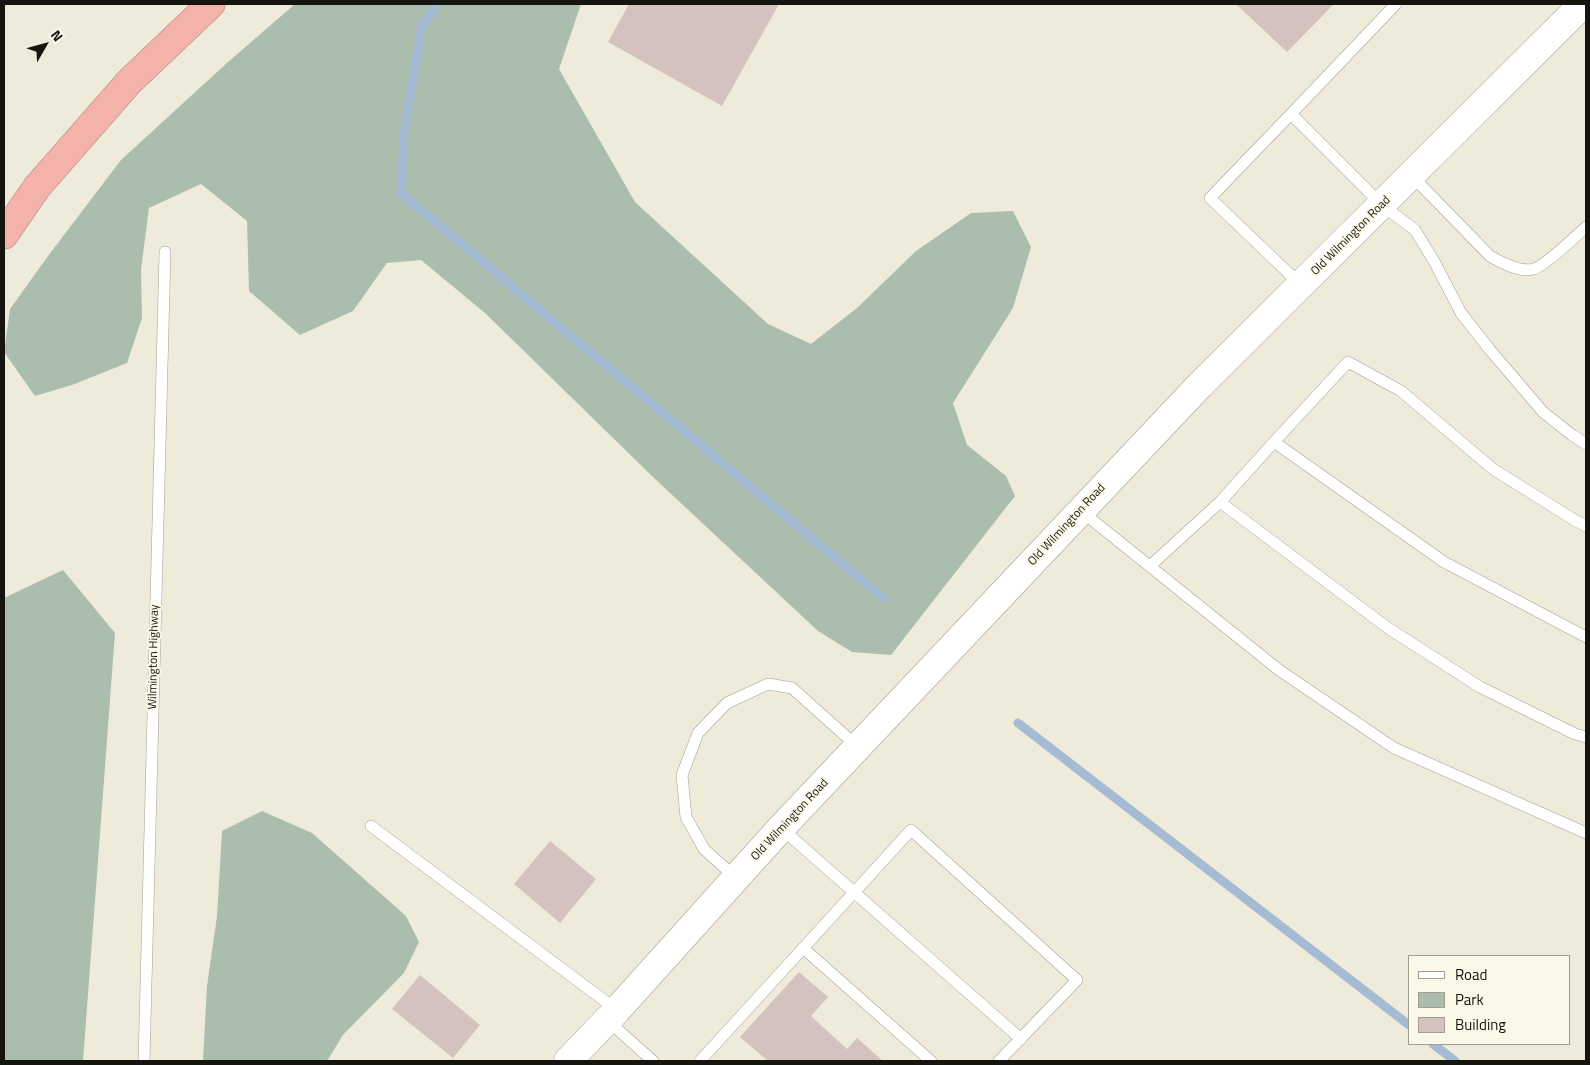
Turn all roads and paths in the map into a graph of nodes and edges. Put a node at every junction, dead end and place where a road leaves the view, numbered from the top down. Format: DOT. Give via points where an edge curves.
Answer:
graph roads {
  1 [pos="211,4"];
  2 [pos="1396,4"];
  3 [pos="1583,4"];
  4 [pos="1291,114"];
  5 [pos="1411,175"];
  6 [pos="1382,205"];
  7 [pos="1586,227"];
  8 [pos="4,235"];
  9 [pos="165,252"];
  10 [pos="1301,285"];
  11 [pos="1274,442"];
  12 [pos="1586,444"];
  13 [pos="1220,502"];
  14 [pos="1081,511"];
  15 [pos="1586,526"];
  16 [pos="1150,566"];
  17 [pos="1586,636"];
  18 [pos="1586,737"];
  19 [pos="858,747"];
  20 [pos="371,826"];
  21 [pos="781,828"];
  22 [pos="1586,833"];
  23 [pos="736,878"];
  24 [pos="854,892"];
  25 [pos="803,948"];
  26 [pos="612,1015"];
  27 [pos="1021,1039"];
  28 [pos="144,1061"];
  29 [pos="568,1061"];
  30 [pos="653,1061"];
  31 [pos="700,1061"];
  32 [pos="931,1061"];
  33 [pos="999,1061"];
  1 -- 8 [label="highway" via="123,90 38,186"];
  2 -- 4 [label="lane"];
  3 -- 5 [label="main road, Old Wilmington Road"];
  4 -- 6 [label="lane"];
  4 -- 10 [label="lane" via="1210,198"];
  5 -- 6 [label="main road, Old Wilmington Road"];
  5 -- 7 [label="lane" via="1490,256 1520,269 1534,269"];
  6 -- 10 [label="main road, Old Wilmington Road"];
  6 -- 12 [label="lane" via="1415,230 1462,313 1490,350 1543,412"];
  9 -- 28 [label="lane, Wilmington Highway"];
  10 -- 14 [label="main road, Old Wilmington Road"];
  11 -- 13 [label="lane"];
  11 -- 15 [label="lane" via="1348,362 1401,391 1493,469"];
  11 -- 17 [label="lane" via="1444,562"];
  13 -- 16 [label="lane"];
  13 -- 18 [label="lane" via="1396,634 1480,686"];
  14 -- 16 [label="lane"];
  14 -- 19 [label="main road, Old Wilmington Road"];
  16 -- 22 [label="lane" via="1278,670 1394,748"];
  19 -- 21 [label="main road, Old Wilmington Road"];
  19 -- 23 [label="lane" via="792,688 768,684 727,703 698,733 682,775 686,817 704,849"];
  20 -- 26 [label="lane"];
  21 -- 23 [label="main road, Old Wilmington Road"];
  21 -- 24 [label="lane"];
  23 -- 26 [label="main road, Old Wilmington Road"];
  24 -- 25 [label="lane"];
  24 -- 27 [label="lane"];
  24 -- 27 [label="lane" via="911,830 1077,980"];
  25 -- 31 [label="lane"];
  25 -- 32 [label="lane"];
  26 -- 29 [label="main road, Old Wilmington Road"];
  26 -- 30 [label="lane"];
  27 -- 33 [label="lane"];
}
